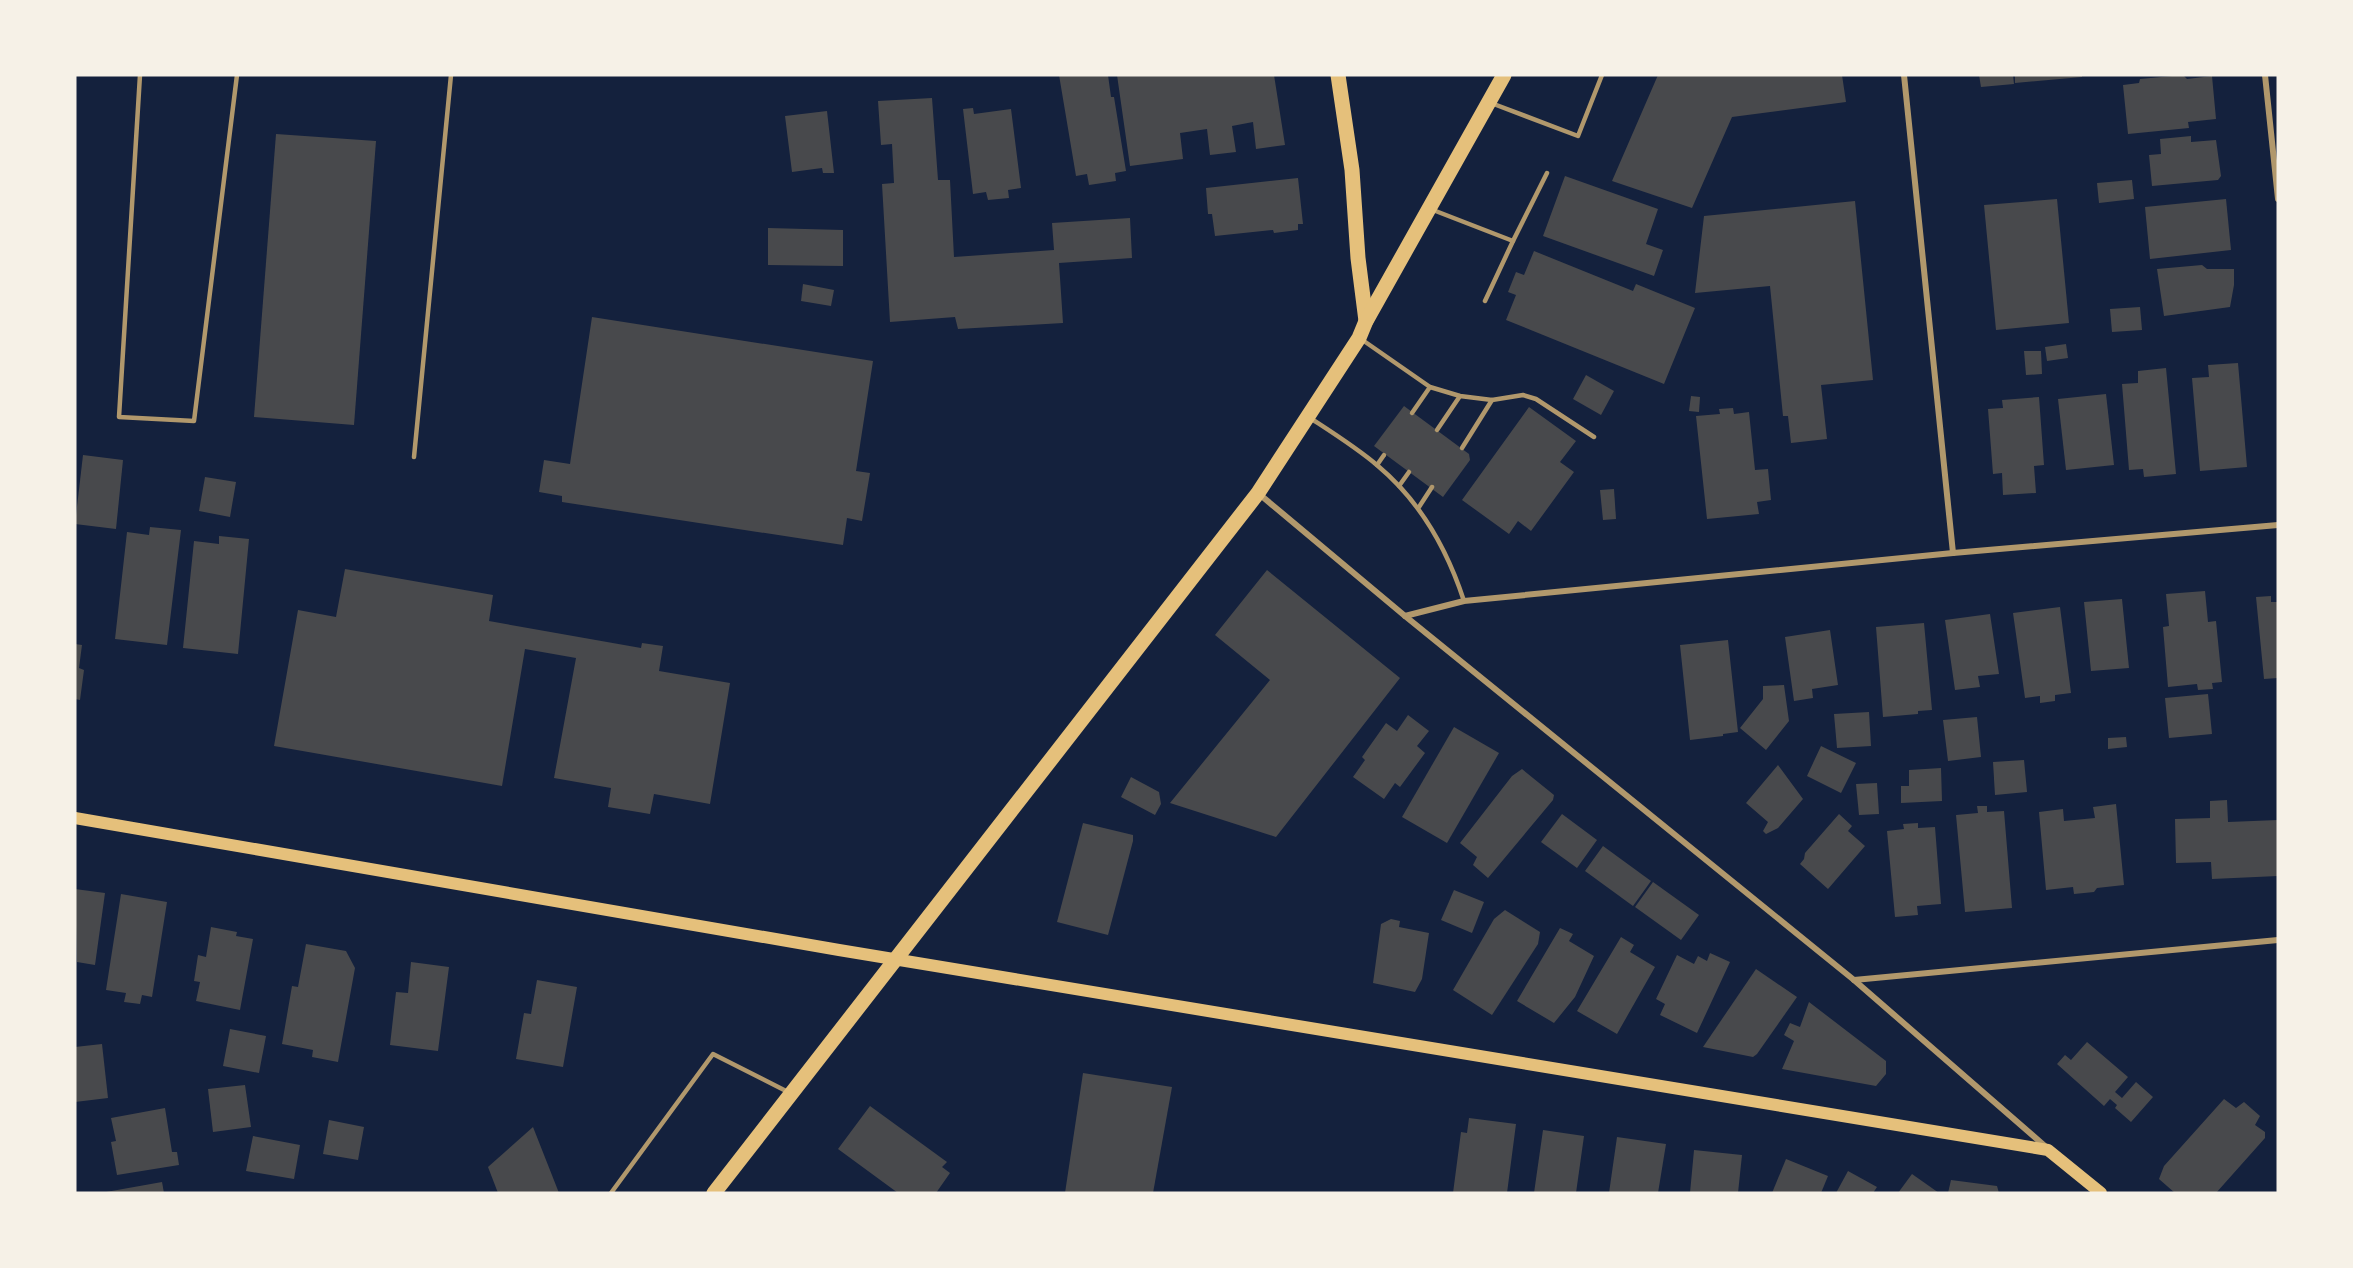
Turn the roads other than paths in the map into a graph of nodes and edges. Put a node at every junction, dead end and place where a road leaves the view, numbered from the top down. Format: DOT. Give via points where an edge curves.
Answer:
graph roads {
  1 [pos="140,75"];
  2 [pos="237,75"];
  3 [pos="450,75"];
  4 [pos="1338,75"];
  5 [pos="1503,75"];
  6 [pos="1602,75"];
  7 [pos="1904,75"];
  8 [pos="2265,75"];
  9 [pos="1489,102"];
  10 [pos="1547,173"];
  11 [pos="2278,199"];
  12 [pos="1431,209"];
  13 [pos="1513,241"];
  14 [pos="1485,301"];
  15 [pos="1366,321"];
  16 [pos="1359,338"];
  17 [pos="1430,387"];
  18 [pos="1460,396"];
  19 [pos="1492,400"];
  20 [pos="1412,412"];
  21 [pos="1309,417"];
  22 [pos="1437,430"];
  23 [pos="1594,437"];
  24 [pos="1462,448"];
  25 [pos="1384,454"];
  26 [pos="414,457"];
  27 [pos="1377,465"];
  28 [pos="1409,472"];
  29 [pos="1399,486"];
  30 [pos="1432,488"];
  31 [pos="1258,493"];
  32 [pos="1419,507"];
  33 [pos="2278,525"];
  34 [pos="1953,553"];
  35 [pos="1464,601"];
  36 [pos="1405,616"];
  37 [pos="75,818"];
  38 [pos="2278,940"];
  39 [pos="895,959"];
  40 [pos="1854,980"];
  41 [pos="791,1093"];
  42 [pos="2048,1150"];
  43 [pos="611,1193"];
  44 [pos="714,1193"];
  45 [pos="2101,1193"];
  1 -- 2 [label="lane" via="119,417 194,421"];
  3 -- 26 [label="lane"];
  4 -- 15 [label="main road" via="1352,170"];
  5 -- 9 [label="main road"];
  6 -- 9 [label="lane" via="1578,135"];
  7 -- 34 [label="street"];
  8 -- 11 [label="street"];
  9 -- 12 [label="main road"];
  10 -- 13 [label="lane"];
  12 -- 13 [label="lane"];
  12 -- 15 [label="main road"];
  13 -- 14 [label="lane"];
  15 -- 16 [label="main road"];
  16 -- 17 [label="lane"];
  16 -- 21 [label="main road"];
  17 -- 18 [label="lane"];
  17 -- 20 [label="lane"];
  18 -- 19 [label="lane"];
  18 -- 22 [label="lane"];
  19 -- 23 [label="lane" via="1523,395 1536,399"];
  19 -- 24 [label="lane"];
  21 -- 27 [label="lane"];
  21 -- 31 [label="main road"];
  25 -- 27 [label="lane"];
  27 -- 29 [label="lane"];
  28 -- 29 [label="lane"];
  29 -- 32 [label="lane"];
  30 -- 32 [label="lane"];
  31 -- 36 [label="street"];
  31 -- 39 [label="main road"];
  32 -- 35 [label="lane" via="1442,545"];
  33 -- 34 [label="street"];
  34 -- 35 [label="street"];
  35 -- 36 [label="street"];
  36 -- 40 [label="street"];
  37 -- 39 [label="main road"];
  38 -- 40 [label="street"];
  39 -- 41 [label="main road"];
  39 -- 42 [label="main road"];
  40 -- 42 [label="street"];
  41 -- 43 [label="lane" via="713,1054"];
  41 -- 44 [label="main road"];
  42 -- 45 [label="main road"];
}
